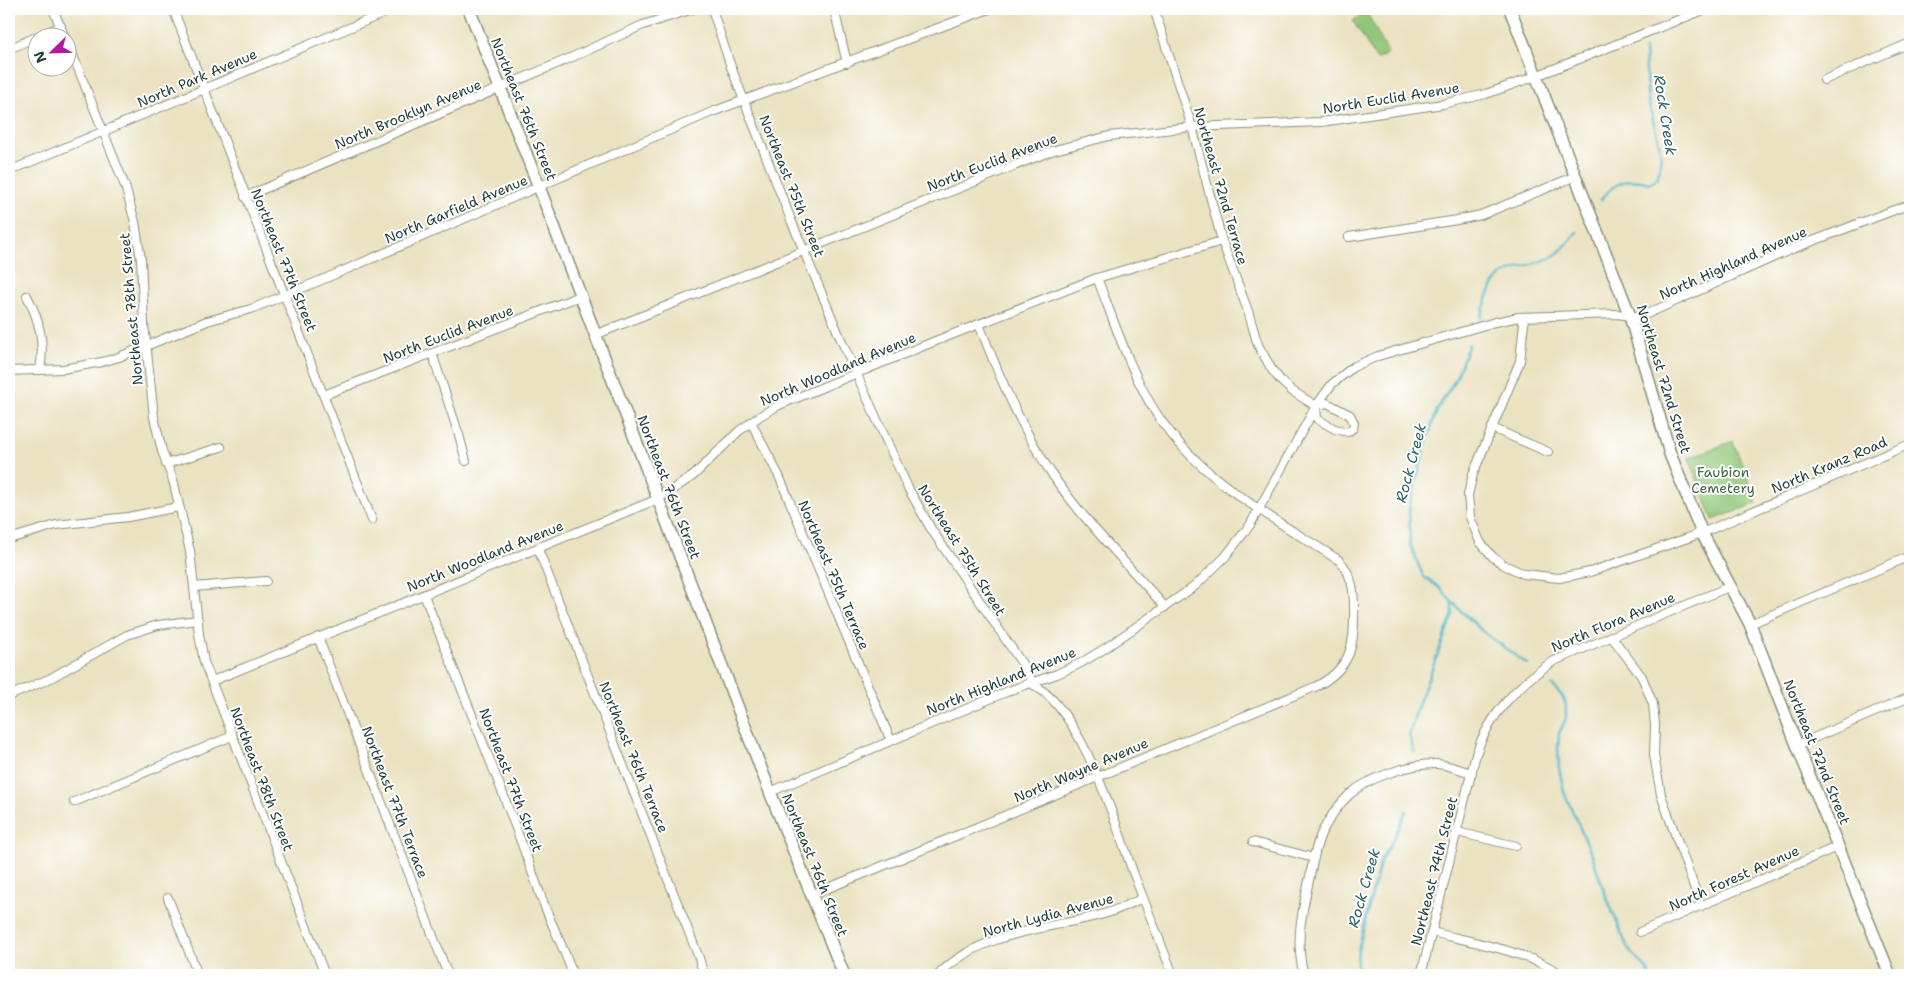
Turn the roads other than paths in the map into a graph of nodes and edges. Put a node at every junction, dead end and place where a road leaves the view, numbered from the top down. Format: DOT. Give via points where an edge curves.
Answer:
graph roads {
  1 [pos="53,9"];
  2 [pos="173,9"];
  3 [pos="394,9"];
  4 [pos="469,9"];
  5 [pos="693,9"];
  6 [pos="712,9"];
  7 [pos="834,9"];
  8 [pos="989,9"];
  9 [pos="1154,9"];
  10 [pos="1510,9"];
  11 [pos="1706,9"];
  12 [pos="61,26"];
  13 [pos="1910,43"];
  14 [pos="9,49"];
  15 [pos="847,63"];
  16 [pos="78,68"];
  17 [pos="1536,76"];
  18 [pos="1824,80"];
  19 [pos="500,88"];
  20 [pos="204,89"];
  21 [pos="744,100"];
  22 [pos="1192,127"];
  23 [pos="103,131"];
  24 [pos="9,171"];
  25 [pos="1576,176"];
  26 [pos="539,187"];
  27 [pos="245,197"];
  28 [pos="1910,204"];
  29 [pos="1349,236"];
  30 [pos="1222,241"];
  31 [pos="803,250"];
  32 [pos="1097,278"];
  33 [pos="286,295"];
  34 [pos="27,296"];
  35 [pos="580,296"];
  36 [pos="1630,316"];
  37 [pos="1519,317"];
  38 [pos="979,324"];
  39 [pos="595,335"];
  40 [pos="146,346"];
  41 [pos="432,353"];
  42 [pos="40,370"];
  43 [pos="9,371"];
  44 [pos="856,373"];
  45 [pos="324,395"];
  46 [pos="1316,406"];
  47 [pos="750,422"];
  48 [pos="1492,428"];
  49 [pos="1910,444"];
  50 [pos="221,448"];
  51 [pos="1548,452"];
  52 [pos="466,462"];
  53 [pos="166,464"];
  54 [pos="658,499"];
  55 [pos="178,507"];
  56 [pos="1260,509"];
  57 [pos="372,520"];
  58 [pos="1702,533"];
  59 [pos="9,539"];
  60 [pos="538,549"];
  61 [pos="1910,556"];
  62 [pos="266,580"];
  63 [pos="1731,586"];
  64 [pos="194,587"];
  65 [pos="424,595"];
  66 [pos="1165,607"];
  67 [pos="198,620"];
  68 [pos="1750,624"];
  69 [pos="1612,636"];
  70 [pos="318,637"];
  71 [pos="212,680"];
  72 [pos="1032,684"];
  73 [pos="9,696"];
  74 [pos="1910,697"];
  75 [pos="232,736"];
  76 [pos="891,740"];
  77 [pos="1797,745"];
  78 [pos="1472,773"];
  79 [pos="1098,776"];
  80 [pos="770,792"];
  81 [pos="74,802"];
  82 [pos="1457,832"];
  83 [pos="1253,842"];
  84 [pos="1516,846"];
  85 [pos="1839,846"];
  86 [pos="1314,858"];
  87 [pos="811,894"];
  88 [pos="168,898"];
  89 [pos="1143,898"];
  90 [pos="1701,906"];
  91 [pos="1432,932"];
  92 [pos="1640,932"];
  93 [pos="198,975"];
  94 [pos="325,975"];
  95 [pos="448,975"];
  96 [pos="573,975"];
  97 [pos="704,975"];
  98 [pos="844,975"];
  99 [pos="938,975"];
  100 [pos="1173,975"];
  101 [pos="1304,975"];
  102 [pos="1421,975"];
  103 [pos="1563,975"];
  104 [pos="1890,975"];
  1 -- 12 [label="street"];
  2 -- 20 [label="street, Northeast 77th Street"];
  3 -- 20 [label="street, North Park Avenue"];
  4 -- 19 [label="main road, Northeast 76th Street"];
  5 -- 19 [label="street, North Brooklyn Avenue" via="644,25"];
  6 -- 21 [label="street, Northeast 75th Street"];
  7 -- 15 [label="street"];
  8 -- 15 [label="street, North Garfield Avenue"];
  9 -- 22 [label="street, Northeast 72nd Terrace"];
  10 -- 17 [label="main road, Northeast 72nd Street"];
  11 -- 17 [label="street"];
  12 -- 14 [label="street"];
  13 -- 18 [label="street"];
  15 -- 21 [label="street, North Garfield Avenue"];
  16 -- 23 [label="street, Northeast 78th Street"];
  17 -- 22 [label="street, North Euclid Avenue" via="1486,94 1389,113 1321,122"];
  17 -- 25 [label="main road, Northeast 72nd Street"];
  19 -- 26 [label="main road, Northeast 76th Street"];
  19 -- 27 [label="street, North Brooklyn Avenue"];
  20 -- 23 [label="street, North Park Avenue"];
  20 -- 27 [label="street, Northeast 77th Street"];
  21 -- 26 [label="street, North Garfield Avenue"];
  21 -- 31 [label="street, Northeast 75th Street"];
  22 -- 30 [label="street, Northeast 72nd Terrace"];
  22 -- 31 [label="street, North Euclid Avenue" via="1109,136 1051,151"];
  23 -- 24 [label="street, North Park Avenue"];
  23 -- 40 [label="street, Northeast 78th Street" via="125,186 135,222 141,260"];
  25 -- 29 [label="street" via="1481,215"];
  25 -- 36 [label="main road, Northeast 72nd Street"];
  26 -- 33 [label="street, North Garfield Avenue"];
  26 -- 35 [label="main road, Northeast 76th Street"];
  27 -- 33 [label="street, Northeast 77th Street"];
  28 -- 36 [label="street, North Highland Avenue" via="1792,249 1640,317"];
  30 -- 32 [label="street, North Woodland Avenue"];
  30 -- 46 [label="street, Northeast 72nd Terrace" via="1264,358 1281,381"];
  31 -- 39 [label="street, North Euclid Avenue"];
  31 -- 44 [label="street, Northeast 75th Street"];
  32 -- 38 [label="street, North Woodland Avenue"];
  32 -- 56 [label="street, North Wayne Avenue" via="1133,368 1167,429 1209,474"];
  33 -- 40 [label="street, North Garfield Avenue" via="201,323"];
  33 -- 45 [label="street, Northeast 77th Street"];
  34 -- 42 [label="street" via="41,332"];
  35 -- 39 [label="main road, Northeast 76th Street"];
  35 -- 41 [label="street, North Euclid Avenue"];
  36 -- 37 [label="street, North Highland Avenue"];
  36 -- 58 [label="main road, Northeast 72nd Street" via="1670,454"];
  37 -- 46 [label="street, North Highland Avenue" via="1368,360 1340,377"];
  37 -- 48 [label="street, North Kranz Road" via="1524,323 1520,361"];
  38 -- 44 [label="street, North Woodland Avenue"];
  38 -- 66 [label="street" via="1010,397 1048,467 1074,504"];
  39 -- 54 [label="main road, Northeast 76th Street"];
  40 -- 42 [label="street, North Garfield Avenue" via="87,366"];
  40 -- 53 [label="street, Northeast 78th Street" via="154,417"];
  41 -- 45 [label="street, North Euclid Avenue"];
  41 -- 52 [label="street"];
  42 -- 43 [label="street, North Garfield Avenue"];
  44 -- 47 [label="street, North Woodland Avenue" via="779,405"];
  44 -- 72 [label="street, Northeast 75th Street" via="916,503 1029,674"];
  45 -- 57 [label="street, Northeast 77th Street"];
  46 -- 46 [label="street" via="1317,418 1335,429 1348,432 1353,428 1350,415 1327,403"];
  46 -- 56 [label="street, North Highland Avenue"];
  47 -- 54 [label="street, North Woodland Avenue" via="722,445 693,476"];
  47 -- 76 [label="street, Northeast 75th Terrace" via="779,476"];
  48 -- 51 [label="street"];
  48 -- 58 [label="street, North Kranz Road" via="1470,484 1470,517 1484,547 1514,570 1548,578 1577,575"];
  49 -- 58 [label="street, North Kranz Road"];
  50 -- 53 [label="street"];
  53 -- 55 [label="street, Northeast 78th Street"];
  54 -- 60 [label="street, North Woodland Avenue"];
  54 -- 80 [label="main road, Northeast 76th Street"];
  55 -- 59 [label="street" via="128,517 56,525"];
  55 -- 64 [label="street, Northeast 78th Street" via="190,551"];
  56 -- 66 [label="street, North Highland Avenue" via="1238,542 1210,572"];
  56 -- 79 [label="street, North Wayne Avenue" via="1340,561 1347,570 1353,585 1355,626 1348,654 1336,673 1317,686"];
  58 -- 63 [label="main road, Northeast 72nd Street"];
  60 -- 65 [label="street, North Woodland Avenue"];
  60 -- 97 [label="street, Northeast 76th Terrace"];
  61 -- 68 [label="street"];
  62 -- 64 [label="street"];
  63 -- 68 [label="main road, Northeast 72nd Street"];
  63 -- 69 [label="street, North Flora Avenue"];
  64 -- 67 [label="street, Northeast 78th Street"];
  65 -- 70 [label="street, North Woodland Avenue"];
  65 -- 96 [label="street, Northeast 77th Street"];
  66 -- 72 [label="street, North Highland Avenue" via="1081,663"];
  67 -- 71 [label="street, Northeast 78th Street" via="201,648"];
  67 -- 73 [label="street" via="158,625 127,635 49,679"];
  68 -- 77 [label="main road, Northeast 72nd Street"];
  69 -- 78 [label="street, North Flora Avenue" via="1554,661 1521,686 1486,731"];
  69 -- 90 [label="street" via="1632,662 1649,693 1655,714 1654,755 1661,795"];
  70 -- 71 [label="street, North Woodland Avenue"];
  70 -- 95 [label="street, Northeast 77th Terrace"];
  71 -- 75 [label="street, Northeast 78th Street"];
  72 -- 76 [label="street, North Highland Avenue"];
  72 -- 79 [label="street, Northeast 75th Street" via="1041,688 1056,704 1078,735"];
  74 -- 77 [label="street"];
  75 -- 81 [label="street"];
  75 -- 94 [label="street, Northeast 78th Street"];
  76 -- 80 [label="street, North Highland Avenue"];
  77 -- 85 [label="main road, Northeast 72nd Street"];
  78 -- 82 [label="street, Northeast 74th Street"];
  78 -- 86 [label="street" via="1440,764 1424,764 1392,772 1359,788 1346,798 1329,820"];
  79 -- 87 [label="street, North Wayne Avenue"];
  79 -- 89 [label="street, Northeast 75th Street"];
  80 -- 87 [label="main road, Northeast 76th Street"];
  82 -- 84 [label="street"];
  82 -- 91 [label="street, Northeast 74th Street"];
  83 -- 86 [label="street"];
  85 -- 90 [label="street, North Forest Avenue"];
  85 -- 104 [label="main road, Northeast 72nd Street"];
  86 -- 101 [label="street" via="1299,928 1299,953"];
  87 -- 98 [label="main road, Northeast 76th Street"];
  88 -- 93 [label="street"];
  89 -- 99 [label="street, North Lydia Avenue" via="1102,915 996,940 959,956"];
  89 -- 100 [label="street, Northeast 75th Street"];
  90 -- 92 [label="street, North Forest Avenue"];
  91 -- 102 [label="street, Northeast 74th Street"];
  91 -- 103 [label="street" via="1522,956"];
}
